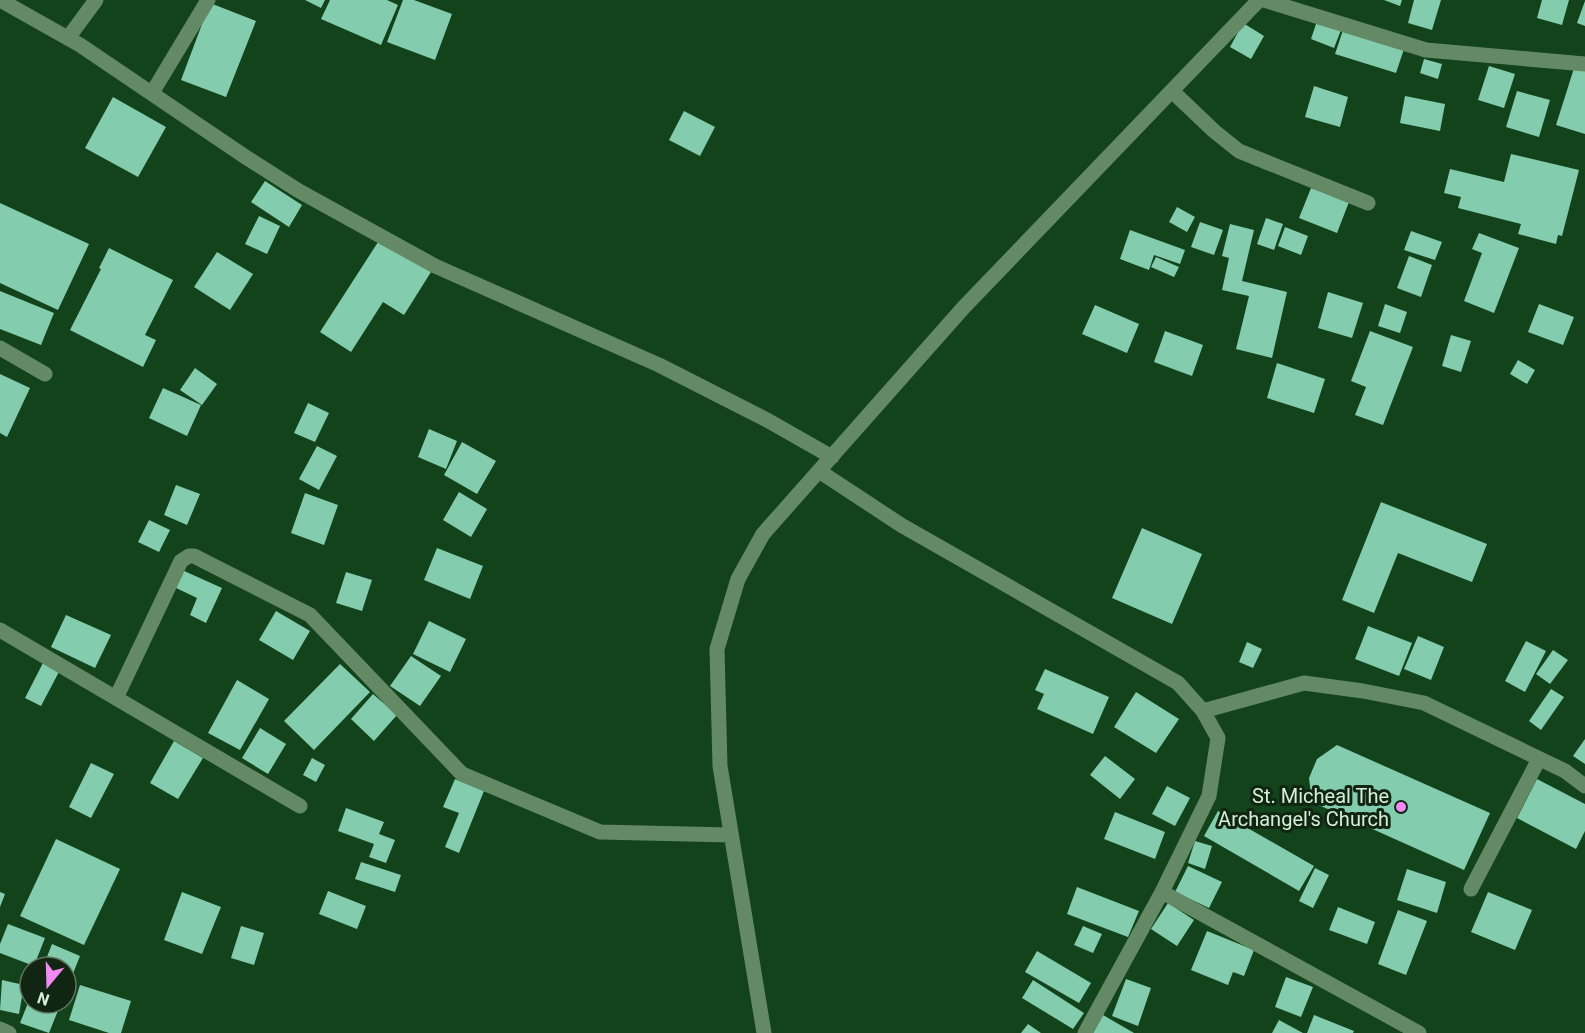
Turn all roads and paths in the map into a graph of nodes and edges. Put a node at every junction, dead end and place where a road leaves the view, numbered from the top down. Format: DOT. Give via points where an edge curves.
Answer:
graph roads {
  1 [pos="0,0"];
  2 [pos="96,0"];
  3 [pos="208,0"];
  4 [pos="1262,0"];
  5 [pos="68,38"];
  6 [pos="1585,64"];
  7 [pos="1172,91"];
  8 [pos="152,93"];
  9 [pos="1368,203"];
  10 [pos="0,348"];
  11 [pos="45,374"];
  12 [pos="832,457"];
  13 [pos="819,471"];
  14 [pos="0,630"];
  15 [pos="116,698"];
  16 [pos="1203,711"];
  17 [pos="1539,759"];
  18 [pos="1585,786"];
  19 [pos="300,806"];
  20 [pos="731,835"];
  21 [pos="1471,889"];
  22 [pos="1162,892"];
  23 [pos="0,1029"];
  24 [pos="9,1033"];
  25 [pos="764,1033"];
  26 [pos="1085,1033"];
  27 [pos="1419,1033"];
  1 -- 5 [label="street"];
  2 -- 5 [label="street"];
  3 -- 8 [label="street"];
  4 -- 6 [label="street" via="1426,50"];
  4 -- 7 [label="street"];
  5 -- 8 [label="street"];
  7 -- 9 [label="street" via="1239,151"];
  7 -- 12 [label="street" via="964,307"];
  8 -- 12 [label="street" via="299,190 435,266 658,365"];
  10 -- 11 [label="street"];
  12 -- 13 [label="street"];
  13 -- 16 [label="street" via="901,525 1178,683"];
  13 -- 20 [label="street" via="764,534 738,579 717,649 720,766"];
  14 -- 15 [label="street"];
  15 -- 19 [label="street"];
  15 -- 20 [label="street" via="181,561 194,556 310,615 462,774 600,832"];
  16 -- 17 [label="street" via="1304,683 1363,691 1424,703"];
  16 -- 22 [label="street" via="1218,738 1209,796"];
  17 -- 18 [label="street"];
  17 -- 21 [label="street"];
  20 -- 25 [label="street"];
  22 -- 26 [label="street"];
  22 -- 27 [label="street"];
  23 -- 24 [label="street"];
}
